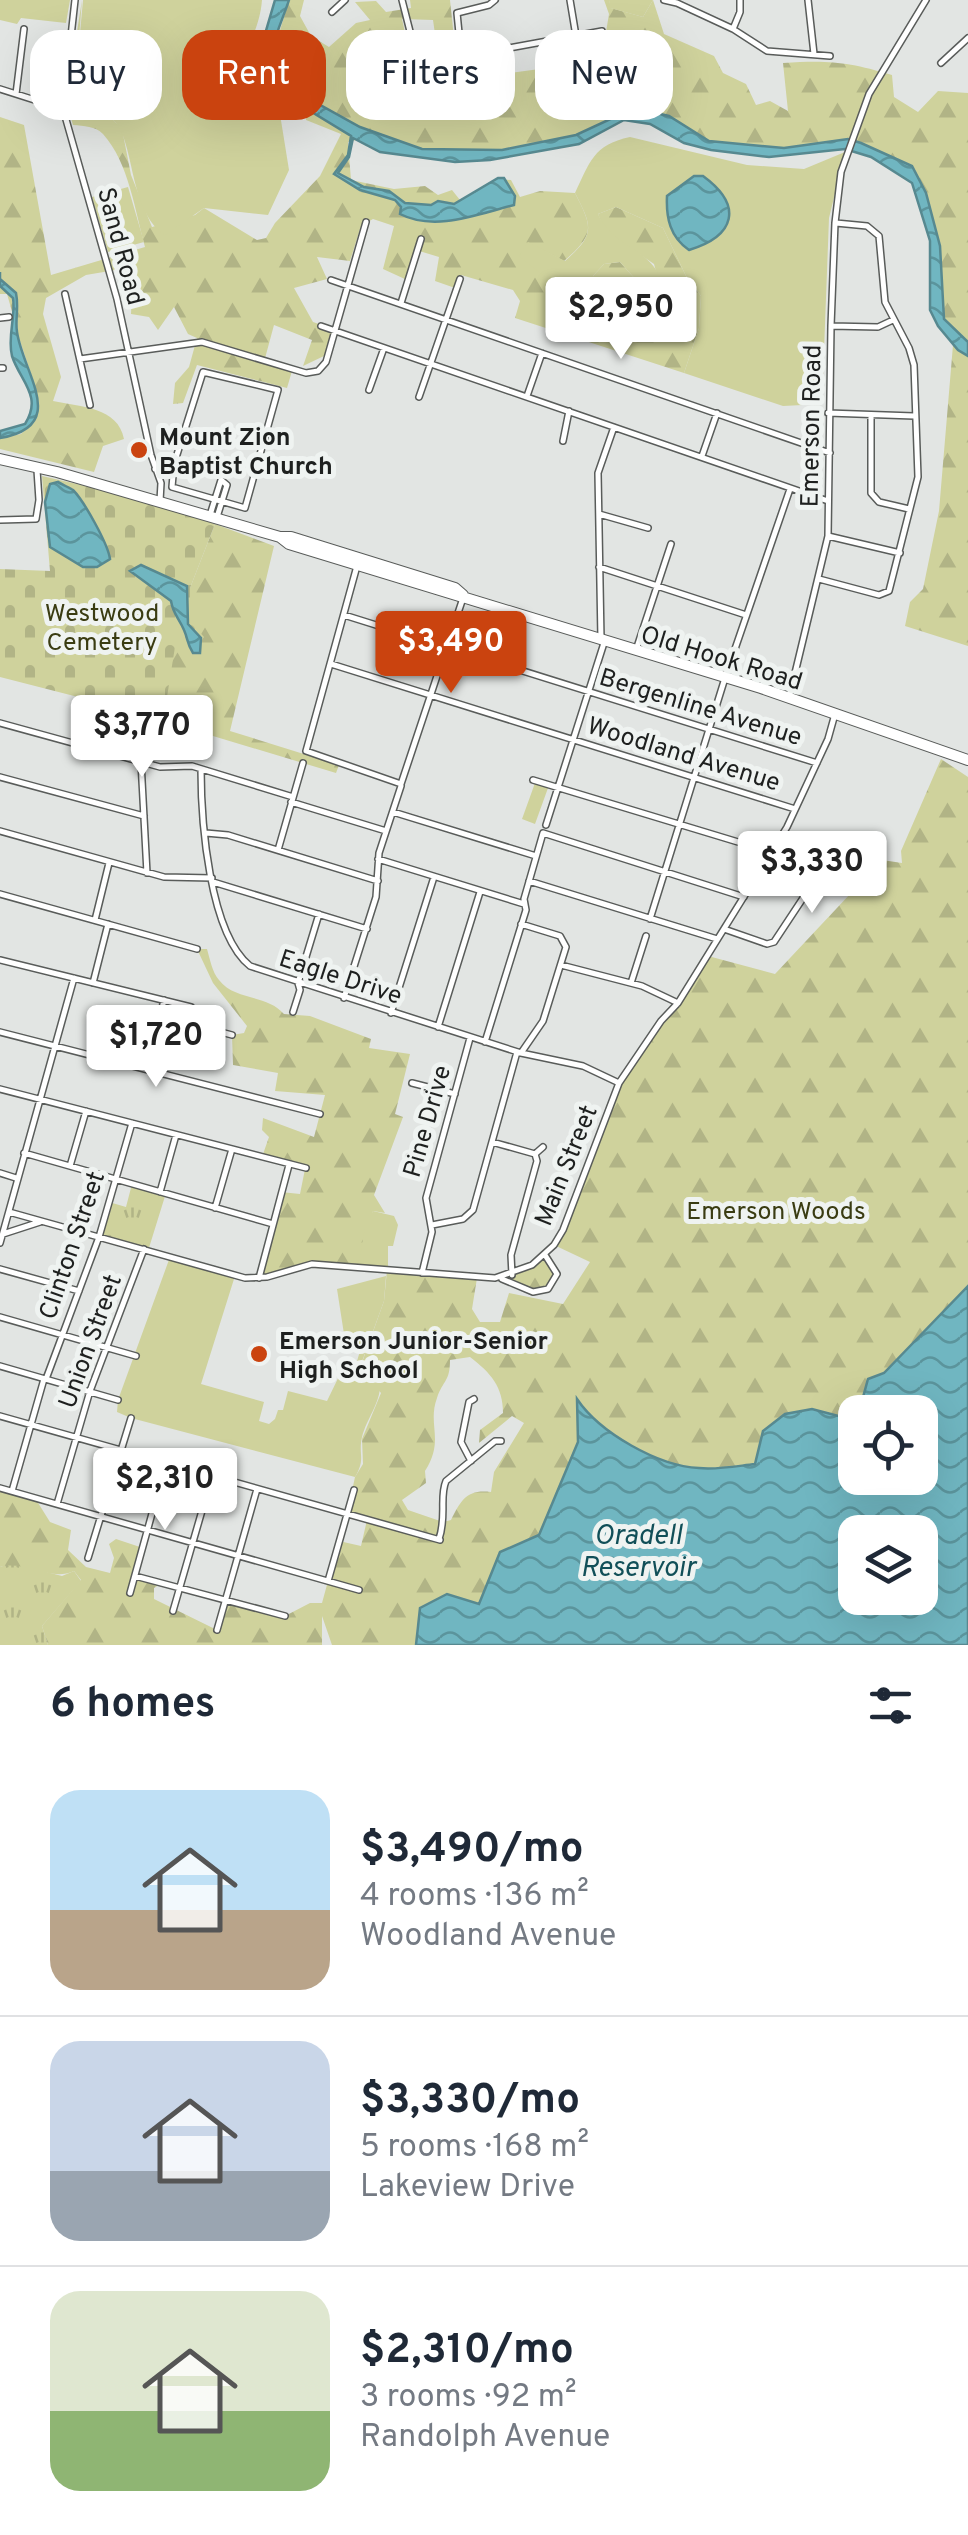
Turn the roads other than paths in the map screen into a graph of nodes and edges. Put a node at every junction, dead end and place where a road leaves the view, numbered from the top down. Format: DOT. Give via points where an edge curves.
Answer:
graph roads {
  1 [pos="75,0"];
  2 [pos="345,0"];
  3 [pos="402,0"];
  4 [pos="495,0"];
  5 [pos="570,0"];
  6 [pos="664,0"];
  7 [pos="740,0"];
  8 [pos="808,0"];
  9 [pos="926,0"];
  10 [pos="677,1"];
  11 [pos="332,12"];
  12 [pos="733,28"];
  13 [pos="24,29"];
  14 [pos="72,30"];
  15 [pos="410,30"];
  16 [pos="459,30"];
  17 [pos="575,30"];
  18 [pos="968,38"];
  19 [pos="814,54"];
  20 [pos="830,56"];
  21 [pos="941,64"];
  22 [pos="0,89"];
  23 [pos="16,94"];
  24 [pos="30,98"];
  25 [pos="66,120"];
  26 [pos="366,222"];
  27 [pos="835,223"];
  28 [pos="421,239"];
  29 [pos="460,279"];
  30 [pos="330,280"];
  31 [pos="346,286"];
  32 [pos="66,294"];
  33 [pos="401,303"];
  34 [pos="9,317"];
  35 [pos="0,318"];
  36 [pos="444,320"];
  37 [pos="893,320"];
  38 [pos="321,326"];
  39 [pos="830,326"];
  40 [pos="334,330"];
  41 [pos="384,348"];
  42 [pos="128,350"];
  43 [pos="542,353"];
  44 [pos="80,359"];
  45 [pos="430,364"];
  46 [pos="369,390"];
  47 [pos="419,396"];
  48 [pos="526,396"];
  49 [pos="90,405"];
  50 [pos="569,410"];
  51 [pos="717,413"];
  52 [pos="828,413"];
  53 [pos="871,415"];
  54 [pos="914,416"];
  55 [pos="614,426"];
  56 [pos="564,442"];
  57 [pos="830,453"];
  58 [pos="702,456"];
  59 [pos="0,460"];
  60 [pos="174,464"];
  61 [pos="36,467"];
  62 [pos="155,469"];
  63 [pos="790,488"];
  64 [pos="160,501"];
  65 [pos="218,501"];
  66 [pos="828,501"];
  67 [pos="911,510"];
  68 [pos="599,514"];
  69 [pos="214,516"];
  70 [pos="0,520"];
  71 [pos="648,528"];
  72 [pos="828,536"];
  73 [pos="671,544"];
  74 [pos="900,554"];
  75 [pos="358,562"];
  76 [pos="600,567"];
  77 [pos="819,580"];
  78 [pos="656,586"];
  79 [pos="463,596"];
  80 [pos="344,615"];
  81 [pos="746,616"];
  82 [pos="602,642"];
  83 [pos="449,648"];
  84 [pos="635,652"];
  85 [pos="331,664"];
  86 [pos="725,678"];
  87 [pos="588,692"];
  88 [pos="433,696"];
  89 [pos="789,698"];
  90 [pos="835,713"];
  91 [pos="0,722"];
  92 [pos="710,730"];
  93 [pos="573,740"];
  94 [pos="968,760"];
  95 [pos="141,762"];
  96 [pos="303,763"];
  97 [pos="817,763"];
  98 [pos="201,769"];
  99 [pos="0,777"];
  100 [pos="696,778"];
  101 [pos="533,780"];
  102 [pos="401,785"];
  103 [pos="558,788"];
  104 [pos="292,800"];
  105 [pos="796,809"];
  106 [pos="393,812"];
  107 [pos="144,816"];
  108 [pos="546,825"];
  109 [pos="680,826"];
  110 [pos="0,831"];
  111 [pos="386,832"];
  112 [pos="206,833"];
  113 [pos="738,842"];
  114 [pos="749,846"];
  115 [pos="278,850"];
  116 [pos="770,854"];
  117 [pos="536,856"];
  118 [pos="378,859"];
  119 [pos="110,862"];
  120 [pos="666,872"];
  121 [pos="146,873"];
  122 [pos="435,876"];
  123 [pos="212,880"];
  124 [pos="529,880"];
  125 [pos="378,881"];
  126 [pos="480,891"];
  127 [pos="0,894"];
  128 [pos="744,896"];
  129 [pos="524,904"];
  130 [pos="319,914"];
  131 [pos="650,919"];
  132 [pos="94,920"];
  133 [pos="108,924"];
  134 [pos="521,924"];
  135 [pos="367,929"];
  136 [pos="724,929"];
  137 [pos="646,936"];
  138 [pos="718,940"];
  139 [pos="196,949"];
  140 [pos="0,960"];
  141 [pos="561,966"];
  142 [pos="74,978"];
  143 [pos="631,982"];
  144 [pos="93,983"];
  145 [pos="298,983"];
  146 [pos="344,998"];
  147 [pos="164,1000"];
  148 [pos="678,1003"];
  149 [pos="293,1012"];
  150 [pos="391,1012"];
  151 [pos="158,1025"];
  152 [pos="438,1027"];
  153 [pos="0,1032"];
  154 [pos="232,1035"];
  155 [pos="470,1038"];
  156 [pos="484,1042"];
  157 [pos="54,1045"];
  158 [pos="519,1053"];
  159 [pos="412,1083"];
  160 [pos="619,1083"];
  161 [pos="0,1089"];
  162 [pos="455,1094"];
  163 [pos="39,1099"];
  164 [pos="86,1111"];
  165 [pos="320,1114"];
  166 [pos="132,1123"];
  167 [pos="176,1135"];
  168 [pos="492,1142"];
  169 [pos="542,1147"];
  170 [pos="232,1149"];
  171 [pos="24,1152"];
  172 [pos="534,1154"];
  173 [pos="289,1164"];
  174 [pos="70,1166"];
  175 [pos="306,1168"];
  176 [pos="0,1173"];
  177 [pos="18,1178"];
  178 [pos="116,1179"];
  179 [pos="160,1192"];
  180 [pos="215,1208"];
  181 [pos="9,1212"];
  182 [pos="53,1223"];
  183 [pos="272,1224"];
  184 [pos="432,1225"];
  185 [pos="1,1234"];
  186 [pos="99,1236"];
  187 [pos="0,1243"];
  188 [pos="144,1249"];
  189 [pos="545,1255"];
  190 [pos="0,1269"];
  191 [pos="422,1273"];
  192 [pos="512,1275"];
  193 [pos="259,1278"];
  194 [pos="499,1278"];
  195 [pos="79,1291"];
  196 [pos="0,1316"];
  197 [pos="62,1335"];
  198 [pos="107,1347"];
  199 [pos="136,1356"];
  200 [pos="0,1366"];
  201 [pos="45,1379"];
  202 [pos="90,1391"];
  203 [pos="474,1399"];
  204 [pos="118,1400"];
  205 [pos="0,1416"];
  206 [pos="130,1418"];
  207 [pos="31,1425"];
  208 [pos="77,1438"];
  209 [pos="501,1441"];
  210 [pos="119,1450"];
  211 [pos="471,1461"];
  212 [pos="166,1463"];
  213 [pos="212,1476"];
  214 [pos="0,1488"];
  215 [pos="257,1489"];
  216 [pos="354,1490"];
  217 [pos="12,1491"];
  218 [pos="57,1504"];
  219 [pos="347,1514"];
  220 [pos="101,1516"];
  221 [pos="148,1530"];
  222 [pos="192,1542"];
  223 [pos="238,1556"];
  224 [pos="88,1558"];
  225 [pos="135,1576"];
  226 [pos="328,1581"];
  227 [pos="180,1588"];
  228 [pos="358,1590"];
  229 [pos="130,1593"];
  230 [pos="226,1601"];
  231 [pos="173,1611"];
  232 [pos="285,1616"];
  233 [pos="218,1630"];
  1 -- 14 [label="street, Sand Road"];
  2 -- 11 [label="street"];
  3 -- 15 [label="street"];
  4 -- 16 [label="street" via="457,13"];
  5 -- 17 [label="street"];
  6 -- 10 [label="street"];
  7 -- 12 [label="street"];
  8 -- 19 [label="street"];
  9 -- 27 [label="street, Emerson Road" via="869,94 851,138"];
  10 -- 12 [label="street"];
  12 -- 19 [label="street" via="768,51"];
  13 -- 23 [label="street"];
  18 -- 21 [label="street"];
  19 -- 20 [label="street"];
  22 -- 23 [label="street"];
  23 -- 24 [label="street"];
  25 -- 42 [label="street, Sand Road"];
  26 -- 31 [label="street"];
  27 -- 37 [label="street" via="876,231"];
  27 -- 39 [label="street, Emerson Road"];
  28 -- 33 [label="street"];
  29 -- 36 [label="street"];
  30 -- 31 [label="street"];
  31 -- 33 [label="street"];
  31 -- 40 [label="street"];
  32 -- 44 [label="street"];
  33 -- 36 [label="street"];
  34 -- 35 [label="street"];
  36 -- 43 [label="street"];
  36 -- 45 [label="street"];
  37 -- 39 [label="street" via="878,327"];
  37 -- 54 [label="street" via="912,357"];
  38 -- 40 [label="street"];
  39 -- 52 [label="street, Emerson Road"];
  40 -- 41 [label="street"];
  40 -- 42 [label="street" via="326,362 312,373 202,342"];
  41 -- 45 [label="street"];
  41 -- 46 [label="street"];
  42 -- 44 [label="street"];
  42 -- 62 [label="street, Sand Road"];
  43 -- 48 [label="street"];
  43 -- 51 [label="street"];
  44 -- 49 [label="street"];
  45 -- 47 [label="street"];
  45 -- 48 [label="street"];
  48 -- 50 [label="street"];
  50 -- 55 [label="street"];
  50 -- 56 [label="street"];
  51 -- 57 [label="street"];
  51 -- 58 [label="street"];
  52 -- 53 [label="street"];
  52 -- 57 [label="street, Emerson Road"];
  53 -- 54 [label="street"];
  53 -- 67 [label="street" via="871,493 882,504"];
  54 -- 67 [label="street" via="918,466"];
  55 -- 58 [label="street"];
  55 -- 68 [label="street" via="600,466"];
  57 -- 66 [label="street, Emerson Road"];
  58 -- 63 [label="street"];
  59 -- 61 [label="main road, Old Hook Road"];
  60 -- 62 [label="street"];
  60 -- 65 [label="street" via="172,487"];
  60 -- 65 [label="street" via="202,372 278,390 245,508"];
  61 -- 64 [label="main road, Old Hook Road"];
  61 -- 70 [label="street" via="36,519"];
  62 -- 64 [label="street, Sand Road"];
  63 -- 66 [label="street"];
  63 -- 81 [label="street"];
  64 -- 69 [label="main road, Old Hook Road"];
  65 -- 69 [label="street"];
  66 -- 72 [label="street, Emerson Road"];
  67 -- 74 [label="street"];
  68 -- 71 [label="street"];
  68 -- 76 [label="street"];
  69 -- 75 [label="main road, Old Hook Road"];
  72 -- 74 [label="street"];
  72 -- 77 [label="street, Emerson Road"];
  73 -- 78 [label="street"];
  74 -- 77 [label="street" via="891,588 882,594"];
  75 -- 79 [label="main road, Old Hook Road" via="455,588"];
  75 -- 80 [label="street"];
  76 -- 78 [label="street"];
  76 -- 82 [label="street"];
  77 -- 89 [label="street, Emerson Road"];
  78 -- 81 [label="street"];
  78 -- 84 [label="street"];
  79 -- 82 [label="main road, Old Hook Road"];
  79 -- 83 [label="street"];
  80 -- 83 [label="street, Bergenline Avenue"];
  80 -- 85 [label="street"];
  81 -- 86 [label="street"];
  82 -- 84 [label="main road, Old Hook Road"];
  82 -- 87 [label="street"];
  83 -- 87 [label="street, Bergenline Avenue"];
  83 -- 88 [label="street"];
  84 -- 86 [label="main road, Old Hook Road"];
  85 -- 88 [label="street, Woodland Avenue"];
  85 -- 102 [label="street" via="306,752"];
  86 -- 89 [label="main road, Old Hook Road"];
  86 -- 92 [label="street"];
  87 -- 92 [label="street, Bergenline Avenue"];
  87 -- 93 [label="street"];
  88 -- 93 [label="street, Woodland Avenue"];
  88 -- 102 [label="street"];
  89 -- 90 [label="main road, Old Hook Road"];
  90 -- 94 [label="main road, Old Hook Road"];
  90 -- 97 [label="street, Main Street"];
  91 -- 95 [label="street"];
  92 -- 97 [label="street, Bergenline Avenue"];
  92 -- 100 [label="street"];
  93 -- 100 [label="street, Woodland Avenue"];
  93 -- 103 [label="street"];
  95 -- 98 [label="street"];
  95 -- 107 [label="street"];
  96 -- 104 [label="street"];
  97 -- 105 [label="street, Main Street"];
  98 -- 104 [label="street"];
  98 -- 112 [label="street, Eagle Drive"];
  99 -- 107 [label="street"];
  100 -- 105 [label="street, Woodland Avenue"];
  100 -- 109 [label="street"];
  101 -- 103 [label="street"];
  102 -- 106 [label="street"];
  103 -- 108 [label="street"];
  103 -- 109 [label="street"];
  104 -- 111 [label="street"];
  104 -- 115 [label="street"];
  105 -- 116 [label="street, Main Street"];
  106 -- 111 [label="street"];
  106 -- 117 [label="street"];
  107 -- 121 [label="street"];
  109 -- 113 [label="street"];
  109 -- 120 [label="street"];
  110 -- 119 [label="street"];
  111 -- 118 [label="street"];
  112 -- 115 [label="street"];
  112 -- 123 [label="street, Eagle Drive"];
  114 -- 116 [label="street"];
  115 -- 125 [label="street"];
  116 -- 128 [label="street, Main Street"];
  116 -- 136 [label="street" via="812,869 814,880 774,942"];
  117 -- 120 [label="street" via="543,833"];
  117 -- 124 [label="street"];
  118 -- 122 [label="street"];
  118 -- 125 [label="street"];
  119 -- 121 [label="street"];
  119 -- 132 [label="street"];
  120 -- 128 [label="street"];
  120 -- 131 [label="street"];
  121 -- 123 [label="street"];
  122 -- 126 [label="street"];
  122 -- 150 [label="street"];
  123 -- 130 [label="street"];
  123 -- 145 [label="street, Eagle Drive" via="220,921 239,956 256,970"];
  124 -- 129 [label="street"];
  124 -- 131 [label="street"];
  125 -- 135 [label="street"];
  126 -- 129 [label="street"];
  126 -- 152 [label="street"];
  127 -- 132 [label="street"];
  128 -- 136 [label="street, Main Street"];
  129 -- 134 [label="street"];
  130 -- 135 [label="street"];
  130 -- 145 [label="street"];
  131 -- 138 [label="street"];
  132 -- 133 [label="street"];
  133 -- 139 [label="street"];
  133 -- 144 [label="street"];
  134 -- 141 [label="street" via="563,938"];
  134 -- 156 [label="street"];
  135 -- 146 [label="street"];
  136 -- 138 [label="street, Main Street"];
  137 -- 143 [label="street"];
  138 -- 148 [label="street, Main Street"];
  140 -- 142 [label="street"];
  141 -- 143 [label="street"];
  141 -- 158 [label="street" via="542,1021"];
  142 -- 144 [label="street"];
  142 -- 157 [label="street"];
  143 -- 148 [label="street"];
  144 -- 147 [label="street"];
  145 -- 146 [label="street, Eagle Drive"];
  145 -- 149 [label="street"];
  146 -- 150 [label="street, Eagle Drive"];
  147 -- 151 [label="street"];
  147 -- 154 [label="street" via="191,1007 187,1024"];
  148 -- 160 [label="street, Main Street"];
  150 -- 152 [label="street, Eagle Drive"];
  152 -- 155 [label="street, Eagle Drive"];
  153 -- 157 [label="street"];
  155 -- 156 [label="street, Eagle Drive"];
  155 -- 162 [label="street, Pine Drive"];
  156 -- 158 [label="street, Eagle Drive"];
  157 -- 163 [label="street"];
  157 -- 165 [label="street"];
  158 -- 160 [label="street, Eagle Drive" via="583,1066"];
  158 -- 168 [label="street"];
  159 -- 162 [label="street"];
  160 -- 189 [label="street, Main Street" via="563,1230"];
  161 -- 163 [label="street"];
  162 -- 184 [label="street, Pine Drive" via="426,1198"];
  163 -- 164 [label="street"];
  163 -- 171 [label="street"];
  164 -- 166 [label="street"];
  164 -- 174 [label="street"];
  166 -- 167 [label="street"];
  166 -- 178 [label="street, Clinton Street"];
  167 -- 170 [label="street"];
  167 -- 179 [label="street"];
  168 -- 172 [label="street"];
  168 -- 184 [label="street" via="473,1210"];
  169 -- 172 [label="street"];
  170 -- 173 [label="street"];
  170 -- 180 [label="street"];
  171 -- 174 [label="street"];
  171 -- 177 [label="street"];
  172 -- 192 [label="street"];
  173 -- 175 [label="street"];
  173 -- 183 [label="street"];
  174 -- 178 [label="street"];
  176 -- 177 [label="street"];
  177 -- 181 [label="street"];
  178 -- 179 [label="street"];
  178 -- 186 [label="street, Clinton Street"];
  179 -- 180 [label="street"];
  180 -- 183 [label="street"];
  181 -- 182 [label="street, Main Street"];
  181 -- 185 [label="street"];
  182 -- 185 [label="street"];
  182 -- 186 [label="street, Main Street"];
  183 -- 193 [label="street"];
  184 -- 191 [label="street, Pine Drive"];
  185 -- 187 [label="street"];
  186 -- 188 [label="street, Main Street"];
  186 -- 195 [label="street, Clinton Street"];
  188 -- 193 [label="street, Main Street"];
  188 -- 198 [label="street, Union Street"];
  189 -- 192 [label="street, Main Street"];
  189 -- 194 [label="street" via="556,1274 542,1292"];
  190 -- 195 [label="street"];
  191 -- 193 [label="street, Main Street" via="312,1264"];
  191 -- 194 [label="street, Main Street"];
  192 -- 194 [label="street, Main Street"];
  195 -- 197 [label="street, Clinton Street"];
  196 -- 197 [label="street"];
  197 -- 198 [label="street"];
  197 -- 201 [label="street, Clinton Street"];
  198 -- 199 [label="street"];
  198 -- 202 [label="street, Union Street"];
  200 -- 201 [label="street"];
  201 -- 202 [label="street"];
  201 -- 207 [label="street, Clinton Street"];
  202 -- 204 [label="street"];
  202 -- 208 [label="street, Union Street"];
  203 -- 211 [label="street" via="461,1442"];
  205 -- 207 [label="street"];
  206 -- 210 [label="street"];
  207 -- 208 [label="street"];
  207 -- 217 [label="street, Clinton Street"];
  208 -- 210 [label="street"];
  208 -- 218 [label="street, Union Street"];
  209 -- 211 [label="street"];
  210 -- 212 [label="street"];
  210 -- 220 [label="street"];
  211 -- 219 [label="street" via="444,1485 440,1540"];
  212 -- 213 [label="street"];
  212 -- 221 [label="street"];
  213 -- 215 [label="street"];
  213 -- 222 [label="street"];
  214 -- 217 [label="street"];
  215 -- 219 [label="street"];
  215 -- 223 [label="street"];
  216 -- 219 [label="street"];
  217 -- 218 [label="street"];
  218 -- 220 [label="street"];
  219 -- 226 [label="street"];
  220 -- 221 [label="street"];
  220 -- 224 [label="street"];
  221 -- 222 [label="street"];
  221 -- 225 [label="street"];
  222 -- 223 [label="street"];
  222 -- 227 [label="street"];
  223 -- 226 [label="street"];
  223 -- 230 [label="street"];
  225 -- 227 [label="street"];
  225 -- 229 [label="street"];
  226 -- 228 [label="street"];
  227 -- 230 [label="street"];
  227 -- 231 [label="street"];
  230 -- 232 [label="street"];
  230 -- 233 [label="street"];
}
